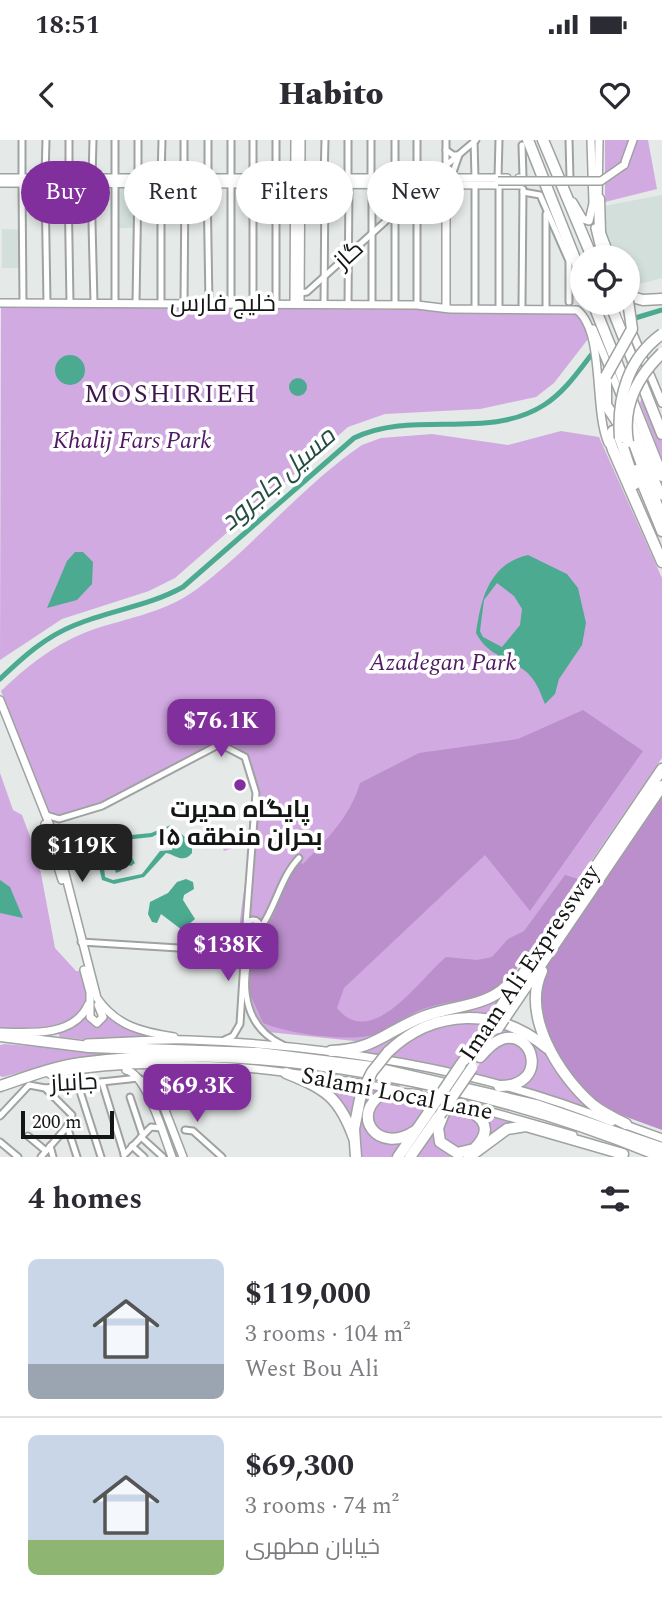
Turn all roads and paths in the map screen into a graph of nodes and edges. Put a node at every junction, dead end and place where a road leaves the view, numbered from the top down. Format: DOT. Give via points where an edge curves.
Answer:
graph roads {
  1 [pos="22,140"];
  2 [pos="46,140"];
  3 [pos="69,140"];
  4 [pos="93,140"];
  5 [pos="115,140"];
  6 [pos="138,140"];
  7 [pos="162,140"];
  8 [pos="184,140"];
  9 [pos="208,140"];
  10 [pos="231,140"];
  11 [pos="253,140"];
  12 [pos="276,140"];
  13 [pos="295,140"];
  14 [pos="301,140"];
  15 [pos="324,140"];
  16 [pos="348,140"];
  17 [pos="371,140"];
  18 [pos="395,140"];
  19 [pos="417,140"];
  20 [pos="446,140"];
  21 [pos="475,140"];
  22 [pos="499,140"];
  23 [pos="543,140"];
  24 [pos="569,140"];
  25 [pos="592,140"];
  26 [pos="599,140"];
  27 [pos="633,140"];
  28 [pos="525,142"];
  29 [pos="446,149"];
  30 [pos="459,155"];
  31 [pos="22,161"];
  32 [pos="45,161"];
  33 [pos="69,161"];
  34 [pos="92,161"];
  35 [pos="138,161"];
  36 [pos="161,161"];
  37 [pos="184,161"];
  38 [pos="208,161"];
  39 [pos="253,161"];
  40 [pos="276,161"];
  41 [pos="296,161"];
  42 [pos="300,161"];
  43 [pos="324,161"];
  44 [pos="348,161"];
  45 [pos="371,161"];
  46 [pos="395,161"];
  47 [pos="417,161"];
  48 [pos="446,161"];
  49 [pos="452,161"];
  50 [pos="457,161"];
  51 [pos="570,179"];
  52 [pos="0,180"];
  53 [pos="21,180"];
  54 [pos="110,181"];
  55 [pos="115,181"];
  56 [pos="124,181"];
  57 [pos="222,181"];
  58 [pos="231,181"];
  59 [pos="236,181"];
  60 [pos="464,181"];
  61 [pos="464,181"];
  62 [pos="475,181"];
  63 [pos="498,181"];
  64 [pos="596,183"];
  65 [pos="521,185"];
  66 [pos="564,189"];
  67 [pos="599,199"];
  68 [pos="546,209"];
  69 [pos="22,224"];
  70 [pos="46,224"];
  71 [pos="69,224"];
  72 [pos="93,224"];
  73 [pos="137,224"];
  74 [pos="161,224"];
  75 [pos="184,224"];
  76 [pos="208,224"];
  77 [pos="253,224"];
  78 [pos="277,224"];
  79 [pos="298,224"];
  80 [pos="325,224"];
  81 [pos="348,224"];
  82 [pos="372,224"];
  83 [pos="383,224"];
  84 [pos="394,224"];
  85 [pos="417,224"];
  86 [pos="448,224"];
  87 [pos="372,234"];
  88 [pos="587,245"];
  89 [pos="599,245"];
  90 [pos="604,245"];
  91 [pos="570,248"];
  92 [pos="348,256"];
  93 [pos="324,277"];
  94 [pos="297,291"];
  95 [pos="640,299"];
  96 [pos="662,299"];
  97 [pos="569,302"];
  98 [pos="0,303"];
  99 [pos="23,303"];
  100 [pos="47,303"];
  101 [pos="70,303"];
  102 [pos="94,303"];
  103 [pos="115,303"];
  104 [pos="136,303"];
  105 [pos="161,303"];
  106 [pos="184,304"];
  107 [pos="209,304"];
  108 [pos="231,304"];
  109 [pos="253,304"];
  110 [pos="279,304"];
  111 [pos="297,304"];
  112 [pos="324,304"];
  113 [pos="348,304"];
  114 [pos="522,304"];
  115 [pos="372,305"];
  116 [pos="395,305"];
  117 [pos="417,305"];
  118 [pos="475,305"];
  119 [pos="499,305"];
  120 [pos="546,305"];
  121 [pos="446,307"];
  122 [pos="555,309"];
  123 [pos="598,315"];
  124 [pos="618,315"];
  125 [pos="622,315"];
  126 [pos="630,315"];
  127 [pos="623,322"];
  128 [pos="662,334"];
  129 [pos="597,351"];
  130 [pos="662,353"];
  131 [pos="662,403"];
  132 [pos="662,434"];
  133 [pos="624,437"];
  134 [pos="621,468"];
  135 [pos="662,476"];
  136 [pos="662,496"];
  137 [pos="662,519"];
  138 [pos="662,531"];
  139 [pos="662,553"];
  140 [pos="662,562"];
  141 [pos="0,699"];
  142 [pos="0,711"];
  143 [pos="662,769"];
  144 [pos="662,787"];
  145 [pos="46,814"];
  146 [pos="59,819"];
  147 [pos="53,831"];
  148 [pos="299,858"];
  149 [pos="246,927"];
  150 [pos="260,930"];
  151 [pos="81,942"];
  152 [pos="549,944"];
  153 [pos="244,952"];
  154 [pos="94,1000"];
  155 [pos="497,1021"];
  156 [pos="0,1034"];
  157 [pos="185,1040"];
  158 [pos="216,1041"];
  159 [pos="59,1044"];
  160 [pos="289,1047"];
  161 [pos="331,1051"];
  162 [pos="552,1054"];
  163 [pos="480,1056"];
  164 [pos="108,1067"];
  165 [pos="240,1070"];
  166 [pos="286,1073"];
  167 [pos="32,1075"];
  168 [pos="156,1079"];
  169 [pos="138,1081"];
  170 [pos="102,1082"];
  171 [pos="78,1085"];
  172 [pos="499,1086"];
  173 [pos="0,1088"];
  174 [pos="45,1088"];
  175 [pos="158,1092"];
  176 [pos="418,1095"];
  177 [pos="130,1097"];
  178 [pos="452,1103"];
  179 [pos="435,1112"];
  180 [pos="155,1113"];
  181 [pos="0,1116"];
  182 [pos="626,1124"];
  183 [pos="171,1125"];
  184 [pos="67,1126"];
  185 [pos="161,1128"];
  186 [pos="185,1130"];
  187 [pos="415,1131"];
  188 [pos="142,1135"];
  189 [pos="28,1136"];
  190 [pos="354,1138"];
  191 [pos="662,1138"];
  192 [pos="177,1141"];
  193 [pos="0,1142"];
  194 [pos="132,1146"];
  195 [pos="662,1148"];
  196 [pos="48,1149"];
  197 [pos="124,1156"];
  198 [pos="627,1156"];
  199 [pos="18,1157"];
  200 [pos="41,1157"];
  201 [pos="53,1157"];
  202 [pos="77,1157"];
  203 [pos="101,1157"];
  204 [pos="144,1157"];
  205 [pos="163,1157"];
  206 [pos="172,1157"];
  207 [pos="183,1157"];
  208 [pos="222,1157"];
  209 [pos="356,1157"];
  210 [pos="398,1157"];
  211 [pos="410,1157"];
  212 [pos="469,1157"];
  213 [pos="662,1157"];
  1 -- 31 [label="street"];
  2 -- 32 [label="street"];
  3 -- 33 [label="street"];
  4 -- 34 [label="street"];
  5 -- 55 [label="street"];
  6 -- 35 [label="street"];
  7 -- 36 [label="street"];
  8 -- 37 [label="street"];
  9 -- 38 [label="street"];
  10 -- 58 [label="street"];
  11 -- 39 [label="street"];
  12 -- 40 [label="street"];
  13 -- 41 [label="main road"];
  14 -- 42 [label="main road"];
  15 -- 43 [label="street"];
  16 -- 44 [label="street"];
  17 -- 45 [label="street"];
  18 -- 46 [label="street"];
  19 -- 47 [label="street"];
  20 -- 29 [label="street"];
  21 -- 30 [label="street"];
  21 -- 62 [label="street"];
  22 -- 63 [label="street"];
  23 -- 66 [label="highway"];
  24 -- 51 [label="street"];
  25 -- 64 [label="main road"];
  26 -- 64 [label="main road"];
  27 -- 63 [label="main road, bridge" via="624,165 601,181"];
  28 -- 65 [label="street"];
  28 -- 91 [label="highway"];
  29 -- 30 [label="street"];
  29 -- 48 [label="street"];
  30 -- 49 [label="street"];
  30 -- 50 [label="street"];
  52 -- 53 [label="main road"];
  54 -- 55 [label="main road"];
  55 -- 56 [label="main road"];
  55 -- 103 [label="street"];
  57 -- 58 [label="main road"];
  58 -- 59 [label="main road"];
  58 -- 108 [label="street"];
  60 -- 63 [label="main road"];
  61 -- 62 [label="main road"];
  62 -- 63 [label="main road"];
  62 -- 118 [label="street"];
  63 -- 65 [label="main road"];
  63 -- 119 [label="street"];
  64 -- 66 [label="main road" via="589,220 581,216"];
  64 -- 67 [label="main road"];
  65 -- 68 [label="street" via="540,195"];
  65 -- 114 [label="street"];
  66 -- 88 [label="highway"];
  67 -- 89 [label="main road"];
  67 -- 90 [label="highway"];
  68 -- 97 [label="street" via="569,261"];
  68 -- 120 [label="street"];
  69 -- 99 [label="street"];
  70 -- 100 [label="street"];
  71 -- 101 [label="street"];
  72 -- 102 [label="street"];
  73 -- 104 [label="street"];
  74 -- 105 [label="street"];
  75 -- 106 [label="street"];
  76 -- 107 [label="street"];
  77 -- 109 [label="street"];
  78 -- 110 [label="street"];
  79 -- 94 [label="main road"];
  80 -- 93 [label="street"];
  81 -- 92 [label="street"];
  82 -- 87 [label="street"];
  83 -- 87 [label="street, گاز"];
  84 -- 116 [label="street"];
  85 -- 117 [label="street"];
  86 -- 121 [label="main road"];
  87 -- 92 [label="street, گاز"];
  87 -- 115 [label="street"];
  92 -- 93 [label="street, گاز"];
  92 -- 113 [label="street"];
  93 -- 94 [label="street, گاز" via="307,292"];
  93 -- 112 [label="street"];
  94 -- 110 [label="main road"];
  94 -- 111 [label="main road"];
  95 -- 96 [label="highway"];
  98 -- 99 [label="main road, خلیج فارس"];
  99 -- 100 [label="main road, خلیج فارس"];
  100 -- 101 [label="main road, خلیج فارس"];
  101 -- 102 [label="main road, خلیج فارس"];
  102 -- 103 [label="main road, خلیج فارس"];
  103 -- 104 [label="main road, خلیج فارس"];
  104 -- 105 [label="main road, خلیج فارس"];
  105 -- 106 [label="main road, خلیج فارس"];
  106 -- 107 [label="main road, خلیج فارس"];
  107 -- 108 [label="main road, خلیج فارس"];
  108 -- 109 [label="main road, خلیج فارس"];
  109 -- 110 [label="main road, خلیج فارس"];
  110 -- 111 [label="main road, خلیج فارس"];
  111 -- 112 [label="main road, خلیج فارس"];
  112 -- 113 [label="main road, خلیج فارس"];
  113 -- 115 [label="main road, خلیج فارس"];
  114 -- 119 [label="main road, خلیج فارس"];
  114 -- 120 [label="main road, خلیج فارس"];
  115 -- 116 [label="main road, خلیج فارس"];
  116 -- 117 [label="main road, خلیج فارس"];
  117 -- 121 [label="main road, خلیج فارس"];
  118 -- 119 [label="main road, خلیج فارس"];
  118 -- 121 [label="main road, خلیج فارس"];
  121 -- 122 [label="main road, خلیج فارس"];
  122 -- 129 [label="main road, خلیج فارس" via="580,311"];
  122 -- 129 [label="main road" via="583,309 598,341"];
  123 -- 135 [label="highway"];
  124 -- 127 [label="highway"];
  125 -- 127 [label="main road"];
  126 -- 133 [label="highway, bridge" via="632,329 606,376 606,405"];
  127 -- 131 [label="main road"];
  127 -- 132 [label="highway"];
  128 -- 133 [label="highway, bridge" via="643,351 627,379 620,407"];
  129 -- 134 [label="main road, خلیج فارس" via="603,430"];
  129 -- 136 [label="main road"];
  130 -- 133 [label="highway, bridge" via="634,391"];
  133 -- 134 [label="highway" via="613,431 609,438"];
  133 -- 137 [label="highway" via="632,438"];
  133 -- 138 [label="highway"];
  133 -- 139 [label="highway" via="632,479"];
  134 -- 140 [label="highway"];
  141 -- 145 [label="main road"];
  142 -- 154 [label="main road" via="54,849"];
  143 -- 152 [label="highway, Imam Ali Expressway"];
  144 -- 152 [label="highway, Imam Ali Expressway"];
  145 -- 146 [label="street"];
  145 -- 147 [label="main road"];
  146 -- 147 [label="street"];
  146 -- 149 [label="street" via="102,806 220,744 241,753 256,793"];
  147 -- 151 [label="main road"];
  148 -- 150 [label="street"];
  149 -- 150 [label="street" via="251,934"];
  149 -- 150 [label="street" via="256,920"];
  149 -- 153 [label="street"];
  150 -- 160 [label="street" via="247,961 247,1007 263,1031"];
  151 -- 153 [label="street"];
  151 -- 154 [label="main road"];
  152 -- 155 [label="highway, Imam Ali Expressway"];
  152 -- 161 [label="highway" via="491,999 425,1016 366,1047"];
  152 -- 162 [label="highway" via="534,1002 537,1022"];
  153 -- 158 [label="street" via="239,1028 233,1036"];
  154 -- 156 [label="main road" via="81,1017 56,1030"];
  154 -- 157 [label="main road" via="126,1025"];
  155 -- 163 [label="highway, Imam Ali Expressway"];
  155 -- 179 [label="highway, Imam Ali Expressway, bridge" via="460,1066"];
  156 -- 159 [label="highway"];
  157 -- 158 [label="main road, Salami Local Lane"];
  157 -- 159 [label="main road, Salami Local Lane"];
  158 -- 160 [label="main road, Salami Local Lane"];
  159 -- 195 [label="highway" via="259,1052 372,1067 536,1105"];
  160 -- 161 [label="main road, Salami Local Lane"];
  161 -- 172 [label="main road, Salami Local Lane"];
  162 -- 182 [label="highway" via="588,1100"];
  162 -- 190 [label="highway, bridge" via="513,1027 471,1017 423,1027 388,1052 372,1072 355,1113"];
  163 -- 172 [label="highway" via="506,1038 527,1047 532,1062 527,1076 516,1085"];
  163 -- 178 [label="highway, Imam Ali Expressway, bridge"];
  164 -- 165 [label="main road, Salami Local Lane"];
  164 -- 167 [label="main road, Salami Local Lane"];
  164 -- 169 [label="main road"];
  165 -- 166 [label="main road, Salami Local Lane"];
  165 -- 168 [label="main road"];
  166 -- 176 [label="main road, Salami Local Lane"];
  166 -- 190 [label="highway" via="330,1094"];
  167 -- 173 [label="highway"];
  167 -- 213 [label="highway" via="80,1063 176,1057 329,1069 483,1099"];
  168 -- 169 [label="main road"];
  168 -- 175 [label="main road"];
  169 -- 170 [label="street, جانباز"];
  169 -- 175 [label="main road"];
  169 -- 180 [label="main road"];
  170 -- 171 [label="street, جانباز"];
  170 -- 197 [label="street"];
  171 -- 174 [label="street, جانباز"];
  171 -- 203 [label="street"];
  172 -- 182 [label="main road, Salami Local Lane"];
  174 -- 181 [label="street, جانباز" via="29,1085"];
  174 -- 184 [label="street" via="70,1110"];
  175 -- 183 [label="main road"];
  176 -- 178 [label="main road, Salami Local Lane"];
  176 -- 187 [label="highway" via="384,1093 368,1113 373,1131 385,1139 398,1140"];
  177 -- 188 [label="street"];
  178 -- 178 [label="highway" via="476,1112 484,1126 480,1143 463,1153 448,1150 439,1138 438,1128"];
  178 -- 179 [label="highway, Imam Ali Expressway, bridge"];
  178 -- 198 [label="main road, Salami Local Lane" via="535,1123"];
  179 -- 187 [label="highway, Imam Ali Expressway"];
  179 -- 211 [label="highway, Imam Ali Expressway"];
  180 -- 185 [label="main road"];
  180 -- 188 [label="street"];
  182 -- 191 [label="main road, Salami Local Lane"];
  183 -- 186 [label="street"];
  183 -- 192 [label="main road"];
  184 -- 196 [label="street"];
  184 -- 202 [label="street"];
  185 -- 188 [label="street" via="152,1127"];
  185 -- 206 [label="main road"];
  186 -- 192 [label="street"];
  186 -- 208 [label="street" via="193,1131"];
  187 -- 210 [label="highway, Imam Ali Expressway"];
  188 -- 194 [label="street"];
  188 -- 205 [label="street"];
  189 -- 196 [label="street"];
  190 -- 209 [label="highway"];
  192 -- 207 [label="main road"];
  193 -- 199 [label="street"];
  194 -- 197 [label="street"];
  194 -- 204 [label="street"];
  196 -- 200 [label="street"];
  196 -- 201 [label="street"];
  198 -- 212 [label="highway" via="526,1126 507,1129"];
}
